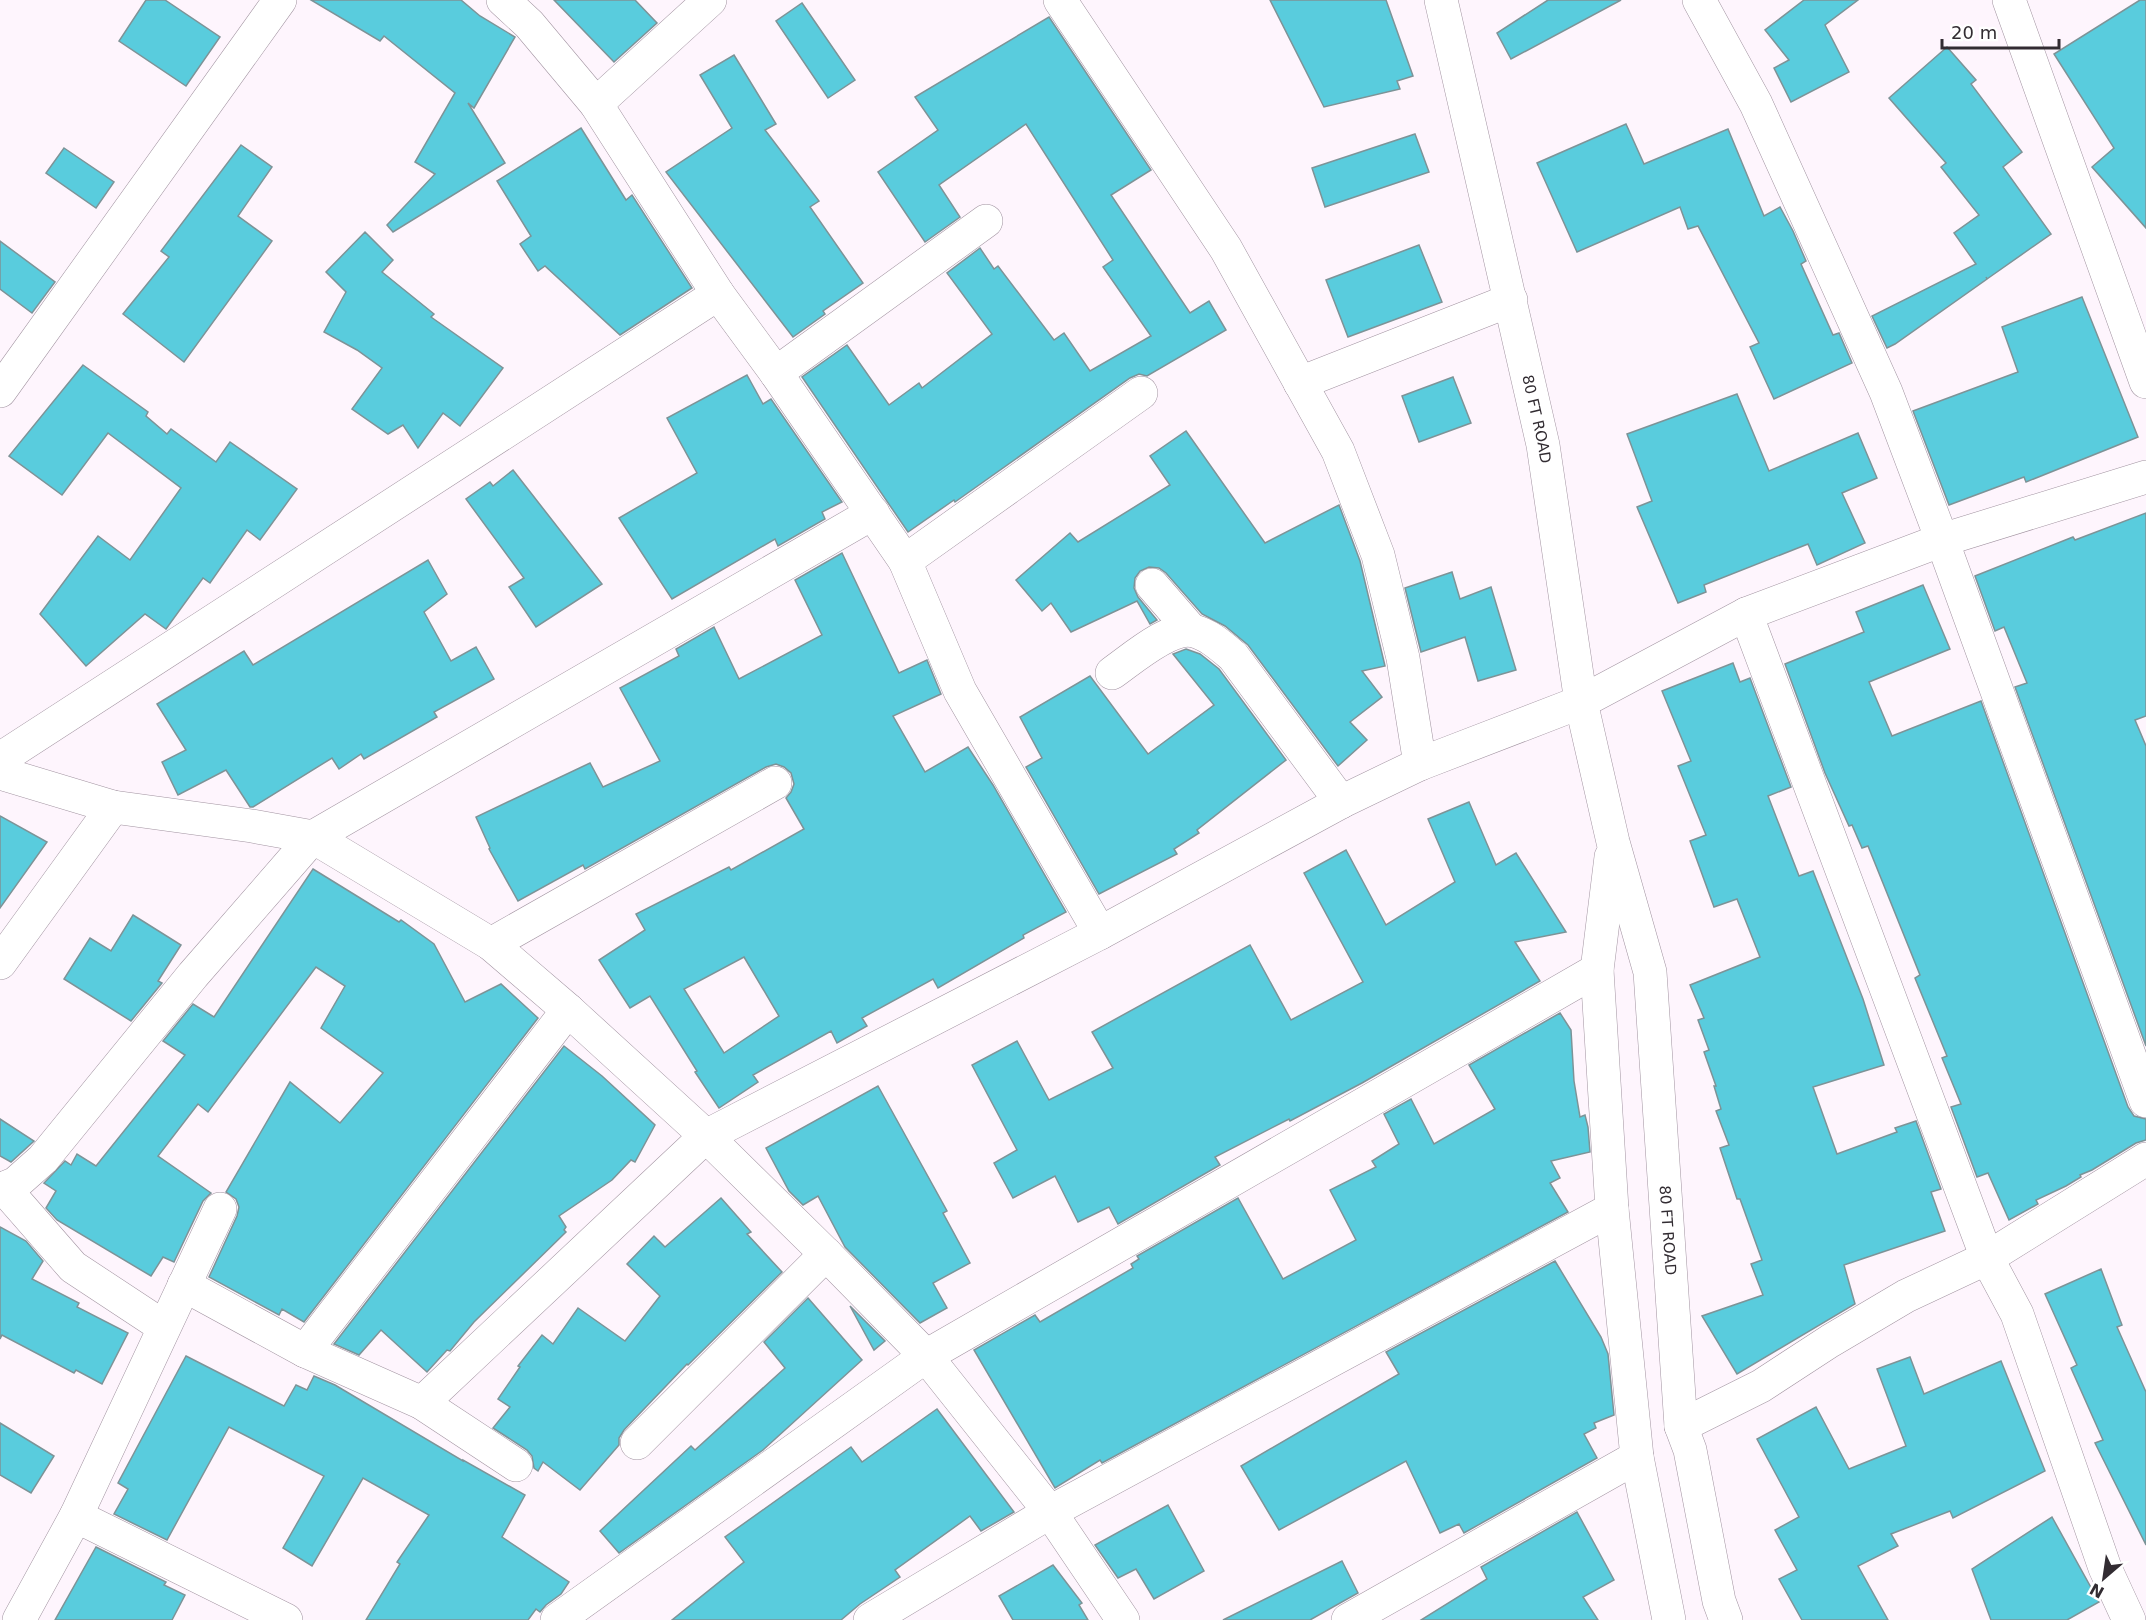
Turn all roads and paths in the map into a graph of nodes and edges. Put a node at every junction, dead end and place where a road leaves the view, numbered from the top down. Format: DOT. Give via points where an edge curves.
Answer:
graph roads {
  1 [pos="280,0"];
  2 [pos="503,0"];
  3 [pos="710,0"];
  4 [pos="1060,0"];
  5 [pos="1441,0"];
  6 [pos="1699,0"];
  7 [pos="2009,0"];
  8 [pos="596,104"];
  9 [pos="986,221"];
  10 [pos="718,294"];
  11 [pos="1511,300"];
  12 [pos="776,373"];
  13 [pos="2146,382"];
  14 [pos="1300,383"];
  15 [pos="0,391"];
  16 [pos="1141,393"];
  17 [pos="2146,477"];
  18 [pos="873,513"];
  19 [pos="1942,540"];
  20 [pos="905,561"];
  21 [pos="1152,585"];
  22 [pos="1746,615"];
  23 [pos="1191,630"];
  24 [pos="1112,673"];
  25 [pos="1581,702"];
  26 [pos="0,759"];
  27 [pos="1420,764"];
  28 [pos="0,773"];
  29 [pos="775,783"];
  30 [pos="1341,802"];
  31 [pos="113,807"];
  32 [pos="313,837"];
  33 [pos="1613,842"];
  34 [pos="1100,933"];
  35 [pos="491,944"];
  36 [pos="0,963"];
  37 [pos="1597,970"];
  38 [pos="568,1010"];
  39 [pos="2146,1101"];
  40 [pos="706,1136"];
  41 [pos="2146,1159"];
  42 [pos="2,1189"];
  43 [pos="220,1209"];
  44 [pos="1612,1209"];
  45 [pos="826,1254"];
  46 [pos="1987,1258"];
  47 [pos="184,1285"];
  48 [pos="164,1327"];
  49 [pos="305,1351"];
  50 [pos="926,1356"];
  51 [pos="422,1403"];
  52 [pos="1681,1426"];
  53 [pos="637,1443"];
  54 [pos="1637,1457"];
  55 [pos="516,1465"];
  56 [pos="1050,1512"];
  57 [pos="76,1516"];
  58 [pos="1666,1618"];
  59 [pos="19,1620"];
  60 [pos="286,1620"];
  61 [pos="557,1620"];
  62 [pos="870,1620"];
  63 [pos="1123,1620"];
  64 [pos="1348,1620"];
  65 [pos="1726,1620"];
  66 [pos="2129,1620"];
  1 -- 15 [label="street"];
  2 -- 8 [label="street" via="529,24"];
  3 -- 8 [label="street"];
  4 -- 14 [label="street" via="1226,249"];
  5 -- 11 [label="street, 80 FT ROAD"];
  6 -- 19 [label="street" via="1756,104 1886,392"];
  7 -- 13 [label="street"];
  8 -- 10 [label="street"];
  9 -- 12 [label="street"];
  10 -- 12 [label="street"];
  10 -- 26 [label="street"];
  11 -- 14 [label="street"];
  11 -- 25 [label="street, 80 FT ROAD" via="1543,445"];
  12 -- 18 [label="street"];
  14 -- 27 [label="street" via="1338,451 1378,555 1403,658"];
  16 -- 20 [label="street"];
  17 -- 19 [label="street"];
  18 -- 20 [label="street"];
  18 -- 32 [label="street"];
  19 -- 22 [label="street"];
  19 -- 39 [label="street"];
  20 -- 34 [label="street" via="960,691"];
  21 -- 23 [label="street"];
  22 -- 25 [label="street"];
  22 -- 46 [label="street"];
  23 -- 24 [label="street" via="1166,635"];
  23 -- 30 [label="street" via="1210,638 1233,656"];
  25 -- 27 [label="street"];
  25 -- 33 [label="street, 80 FT ROAD"];
  27 -- 30 [label="street"];
  28 -- 31 [label="street"];
  29 -- 35 [label="street"];
  30 -- 34 [label="street"];
  31 -- 32 [label="street"];
  31 -- 36 [label="street"];
  32 -- 35 [label="street"];
  32 -- 42 [label="street" via="193,975 44,1159 16,1183"];
  33 -- 37 [label="street, 80 FT ROAD"];
  33 -- 52 [label="street, 80 FT ROAD" via="1650,972"];
  34 -- 40 [label="street"];
  35 -- 38 [label="street"];
  37 -- 44 [label="street, 80 FT ROAD"];
  37 -- 50 [label="street"];
  38 -- 40 [label="street"];
  38 -- 49 [label="street"];
  40 -- 45 [label="street"];
  40 -- 51 [label="street"];
  41 -- 46 [label="street"];
  42 -- 48 [label="street" via="73,1267"];
  43 -- 47 [label="street"];
  44 -- 54 [label="street, 80 FT ROAD"];
  44 -- 56 [label="street"];
  45 -- 50 [label="street"];
  45 -- 53 [label="street"];
  46 -- 52 [label="street" via="1906,1296 1761,1386"];
  46 -- 66 [label="street" via="2017,1314 2105,1568"];
  47 -- 48 [label="street"];
  47 -- 49 [label="street"];
  48 -- 57 [label="street"];
  49 -- 51 [label="street"];
  50 -- 56 [label="street"];
  50 -- 61 [label="street"];
  51 -- 55 [label="street"];
  52 -- 65 [label="street, 80 FT ROAD"];
  54 -- 58 [label="street, 80 FT ROAD"];
  54 -- 64 [label="street"];
  56 -- 62 [label="street"];
  56 -- 63 [label="street"];
  57 -- 59 [label="street"];
  57 -- 60 [label="street"];
}
